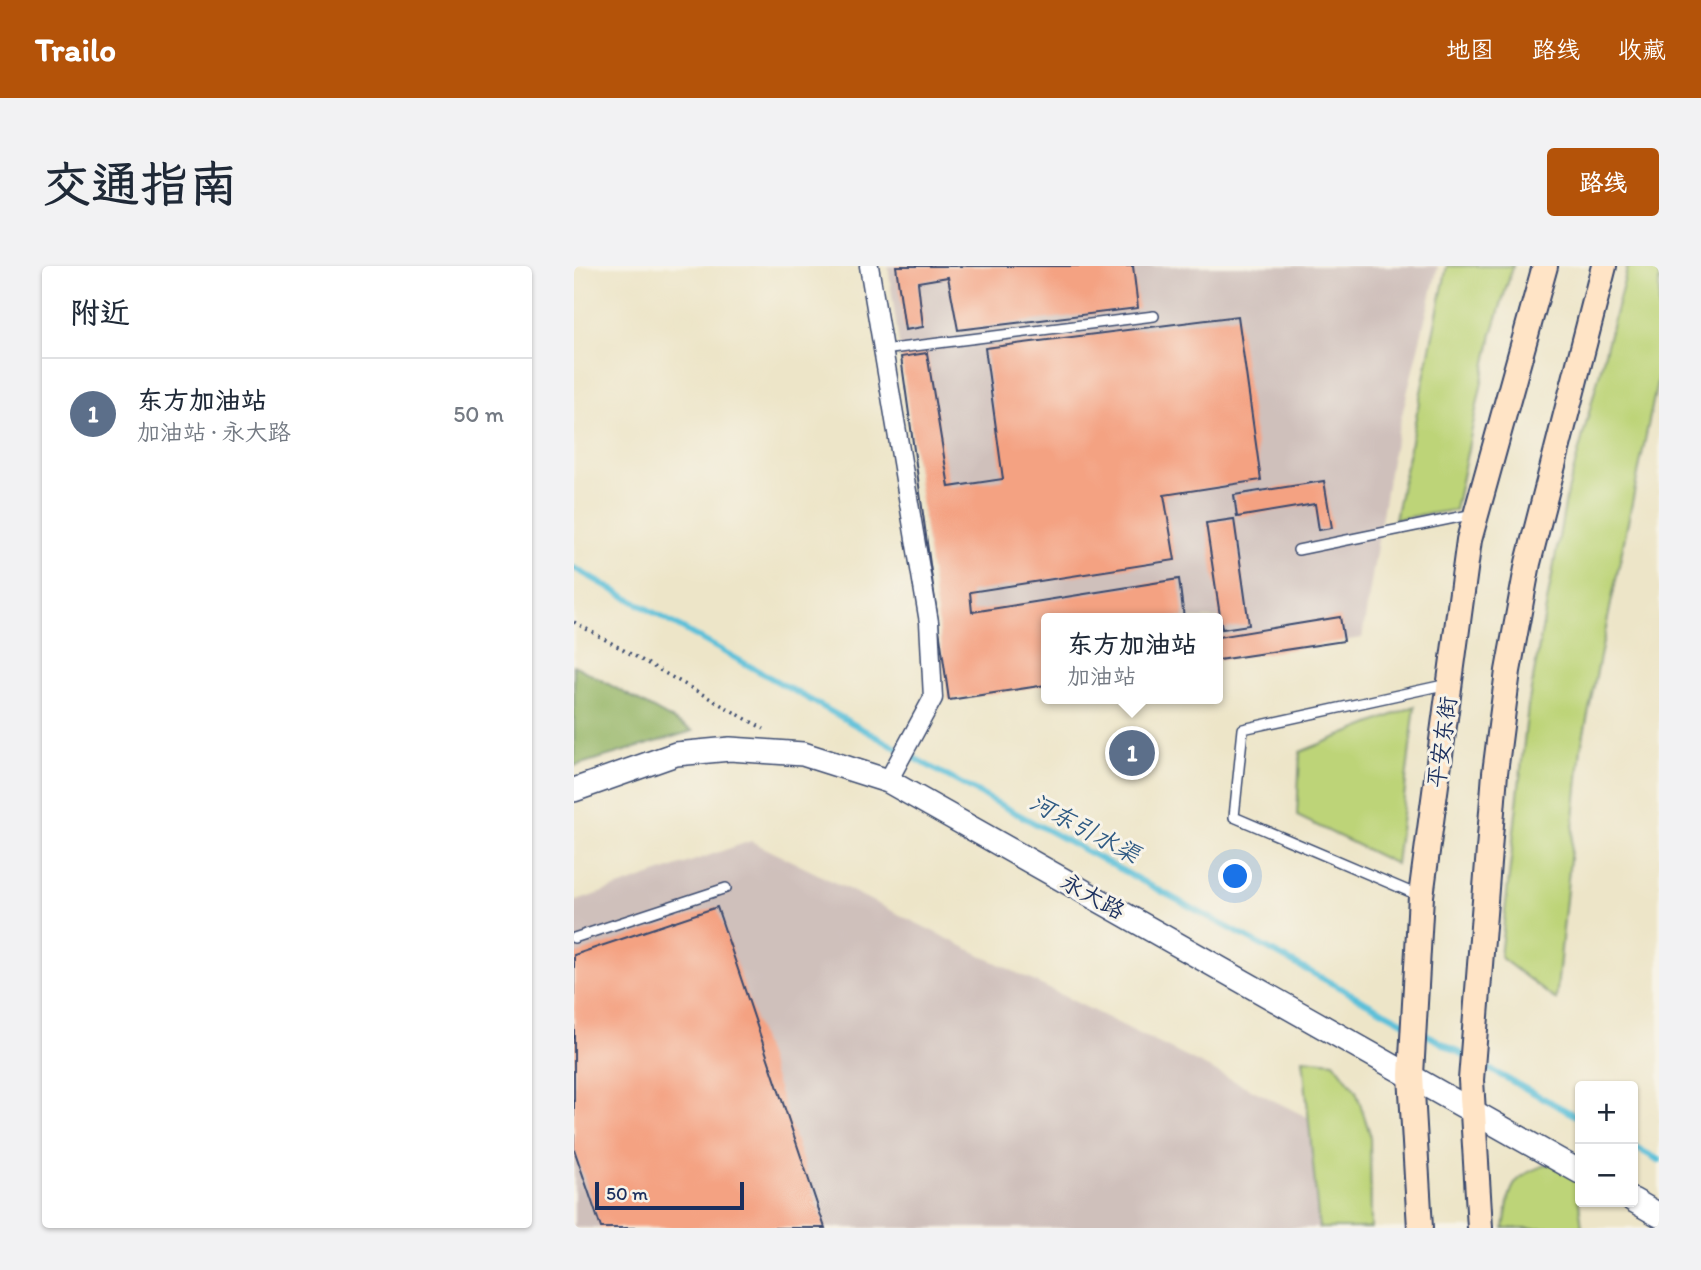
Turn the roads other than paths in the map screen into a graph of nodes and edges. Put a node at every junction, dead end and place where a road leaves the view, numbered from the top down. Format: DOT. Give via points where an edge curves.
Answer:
graph roads {
  1 [pos="869,266"];
  2 [pos="1545,266"];
  3 [pos="1604,266"];
  4 [pos="1153,316"];
  5 [pos="883,350"];
  6 [pos="1476,514"];
  7 [pos="1298,551"];
  8 [pos="1450,684"];
  9 [pos="888,781"];
  10 [pos="574,790"];
  11 [pos="726,888"];
  12 [pos="1421,896"];
  13 [pos="574,938"];
  14 [pos="1411,1075"];
  15 [pos="1473,1114"];
  16 [pos="1575,1169"];
  17 [pos="1638,1203"];
  18 [pos="1659,1215"];
  19 [pos="1420,1228"];
  20 [pos="1480,1228"];
  1 -- 5 [label="street"];
  2 -- 6 [label="main road, 平安东街"];
  3 -- 15 [label="main road" via="1531,550 1508,671 1476,982"];
  4 -- 5 [label="lane"];
  5 -- 9 [label="street" via="929,622 933,698"];
  6 -- 7 [label="lane"];
  6 -- 8 [label="main road, 平安东街"];
  8 -- 12 [label="main road, 平安东街"];
  8 -- 12 [label="lane" via="1243,729 1234,817"];
  9 -- 10 [label="street, 永大路" via="803,754 730,749 676,754"];
  9 -- 14 [label="street, 永大路"];
  11 -- 13 [label="lane"];
  12 -- 14 [label="main road, 平安东街"];
  14 -- 15 [label="street, 永大路"];
  14 -- 19 [label="main road, 平安东街"];
  15 -- 16 [label="street, 永大路"];
  15 -- 20 [label="main road"];
  17 -- 18 [label="street"];
}
